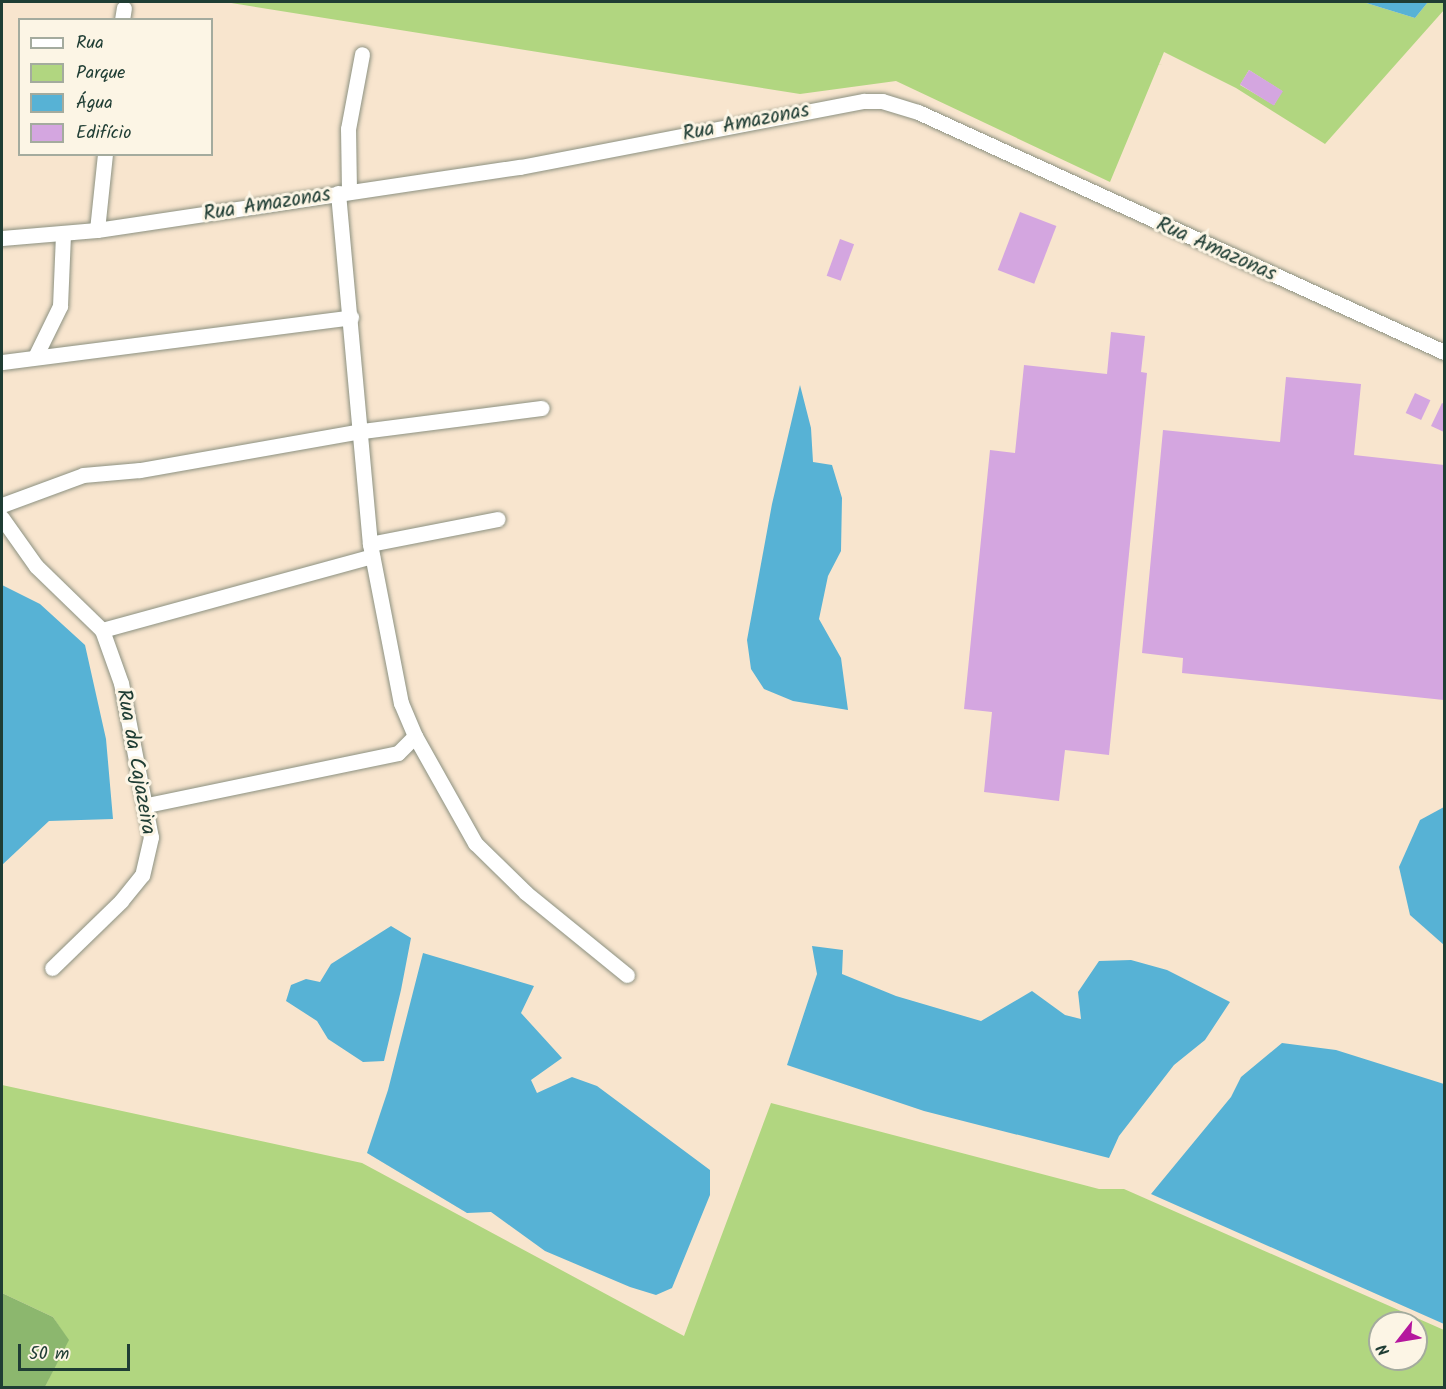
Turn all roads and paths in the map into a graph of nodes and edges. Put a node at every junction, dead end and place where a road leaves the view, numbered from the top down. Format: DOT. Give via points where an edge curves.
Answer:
graph roads {
  1 [pos="362,54"];
  2 [pos="105,156"];
  3 [pos="344,192"];
  4 [pos="97,230"];
  5 [pos="63,233"];
  6 [pos="2,238"];
  7 [pos="351,316"];
  8 [pos="1444,352"];
  9 [pos="36,355"];
  10 [pos="2,362"];
  11 [pos="542,408"];
  12 [pos="362,431"];
  13 [pos="2,504"];
  14 [pos="2,518"];
  15 [pos="498,519"];
  16 [pos="371,550"];
  17 [pos="102,630"];
  18 [pos="415,736"];
  19 [pos="147,805"];
  20 [pos="52,968"];
  21 [pos="627,975"];
  1 -- 3 [label="street" via="348,129"];
  2 -- 4 [label="street"];
  3 -- 4 [label="street, Rua Amazonas"];
  3 -- 7 [label="street"];
  3 -- 8 [label="street, Rua Amazonas" via="520,167 864,101 882,101 918,112"];
  4 -- 5 [label="street, Rua Amazonas"];
  5 -- 6 [label="street, Rua Amazonas"];
  5 -- 9 [label="street" via="60,306"];
  7 -- 9 [label="street"];
  7 -- 12 [label="street"];
  9 -- 10 [label="street"];
  11 -- 12 [label="street"];
  12 -- 13 [label="street" via="140,470 83,475"];
  12 -- 16 [label="street"];
  14 -- 17 [label="street, Rua da Cajazeira" via="36,566"];
  15 -- 16 [label="street"];
  16 -- 17 [label="street"];
  16 -- 18 [label="street" via="396,683"];
  17 -- 19 [label="street, Rua da Cajazeira" via="121,683"];
  18 -- 19 [label="street" via="398,753"];
  18 -- 21 [label="street" via="475,843 526,893"];
  19 -- 20 [label="street, Rua da Cajazeira" via="151,837 142,875"];
}
